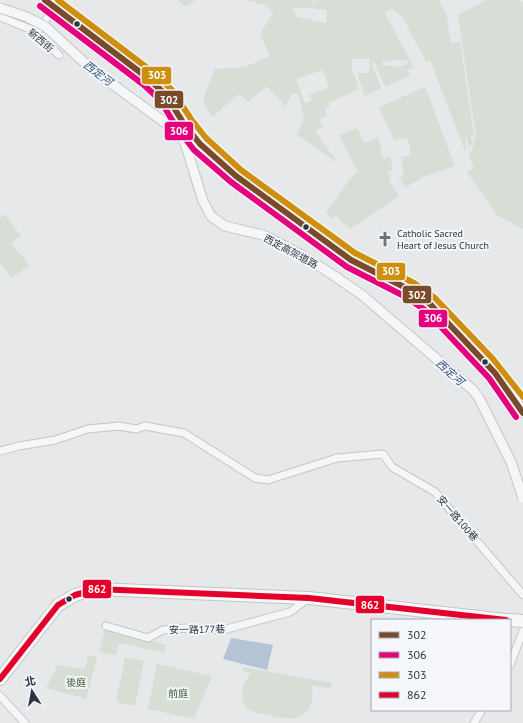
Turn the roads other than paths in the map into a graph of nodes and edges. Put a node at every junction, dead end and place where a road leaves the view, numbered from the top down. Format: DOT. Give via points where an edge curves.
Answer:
graph roads {
  1 [pos="45,0"];
  2 [pos="55,7"];
  3 [pos="0,8"];
  4 [pos="0,17"];
  5 [pos="36,34"];
  6 [pos="59,55"];
  7 [pos="523,413"];
  8 [pos="0,451"];
  9 [pos="523,498"];
  10 [pos="523,595"];
  11 [pos="309,598"];
  12 [pos="497,619"];
  13 [pos="511,620"];
  14 [pos="523,621"];
  15 [pos="106,626"];
  16 [pos="523,631"];
  17 [pos="511,662"];
  18 [pos="0,679"];
  19 [pos="0,696"];
  20 [pos="481,711"];
  21 [pos="25,723"];
  22 [pos="474,723"];
  1 -- 2 [label="street"];
  2 -- 5 [label="street"];
  2 -- 7 [label="street" via="166,94 200,144 236,176 356,264 417,294 433,306 489,366 512,394"];
  3 -- 9 [label="street, 西定高架道路, bridge" via="46,27 89,67 175,130 185,142 203,201 212,216 225,226 269,238 336,277 473,390 511,462"];
  4 -- 5 [label="street, 新西街"];
  5 -- 6 [label="street, 新西街"];
  8 -- 10 [label="street, 安一路100巷" via="55,440 88,429 119,426 136,429 145,426 184,432 255,478 268,480 337,458 383,454 392,467 435,492"];
  11 -- 12 [label="main road"];
  11 -- 15 [label="street, 安一路177巷" via="290,612 223,630 163,630 148,638"];
  11 -- 18 [label="main road" via="103,589 85,592 71,597 54,609"];
  13 -- 14 [label="main road"];
  16 -- 17 [label="street"];
  19 -- 21 [label="street"];
  20 -- 22 [label="street"];
}
